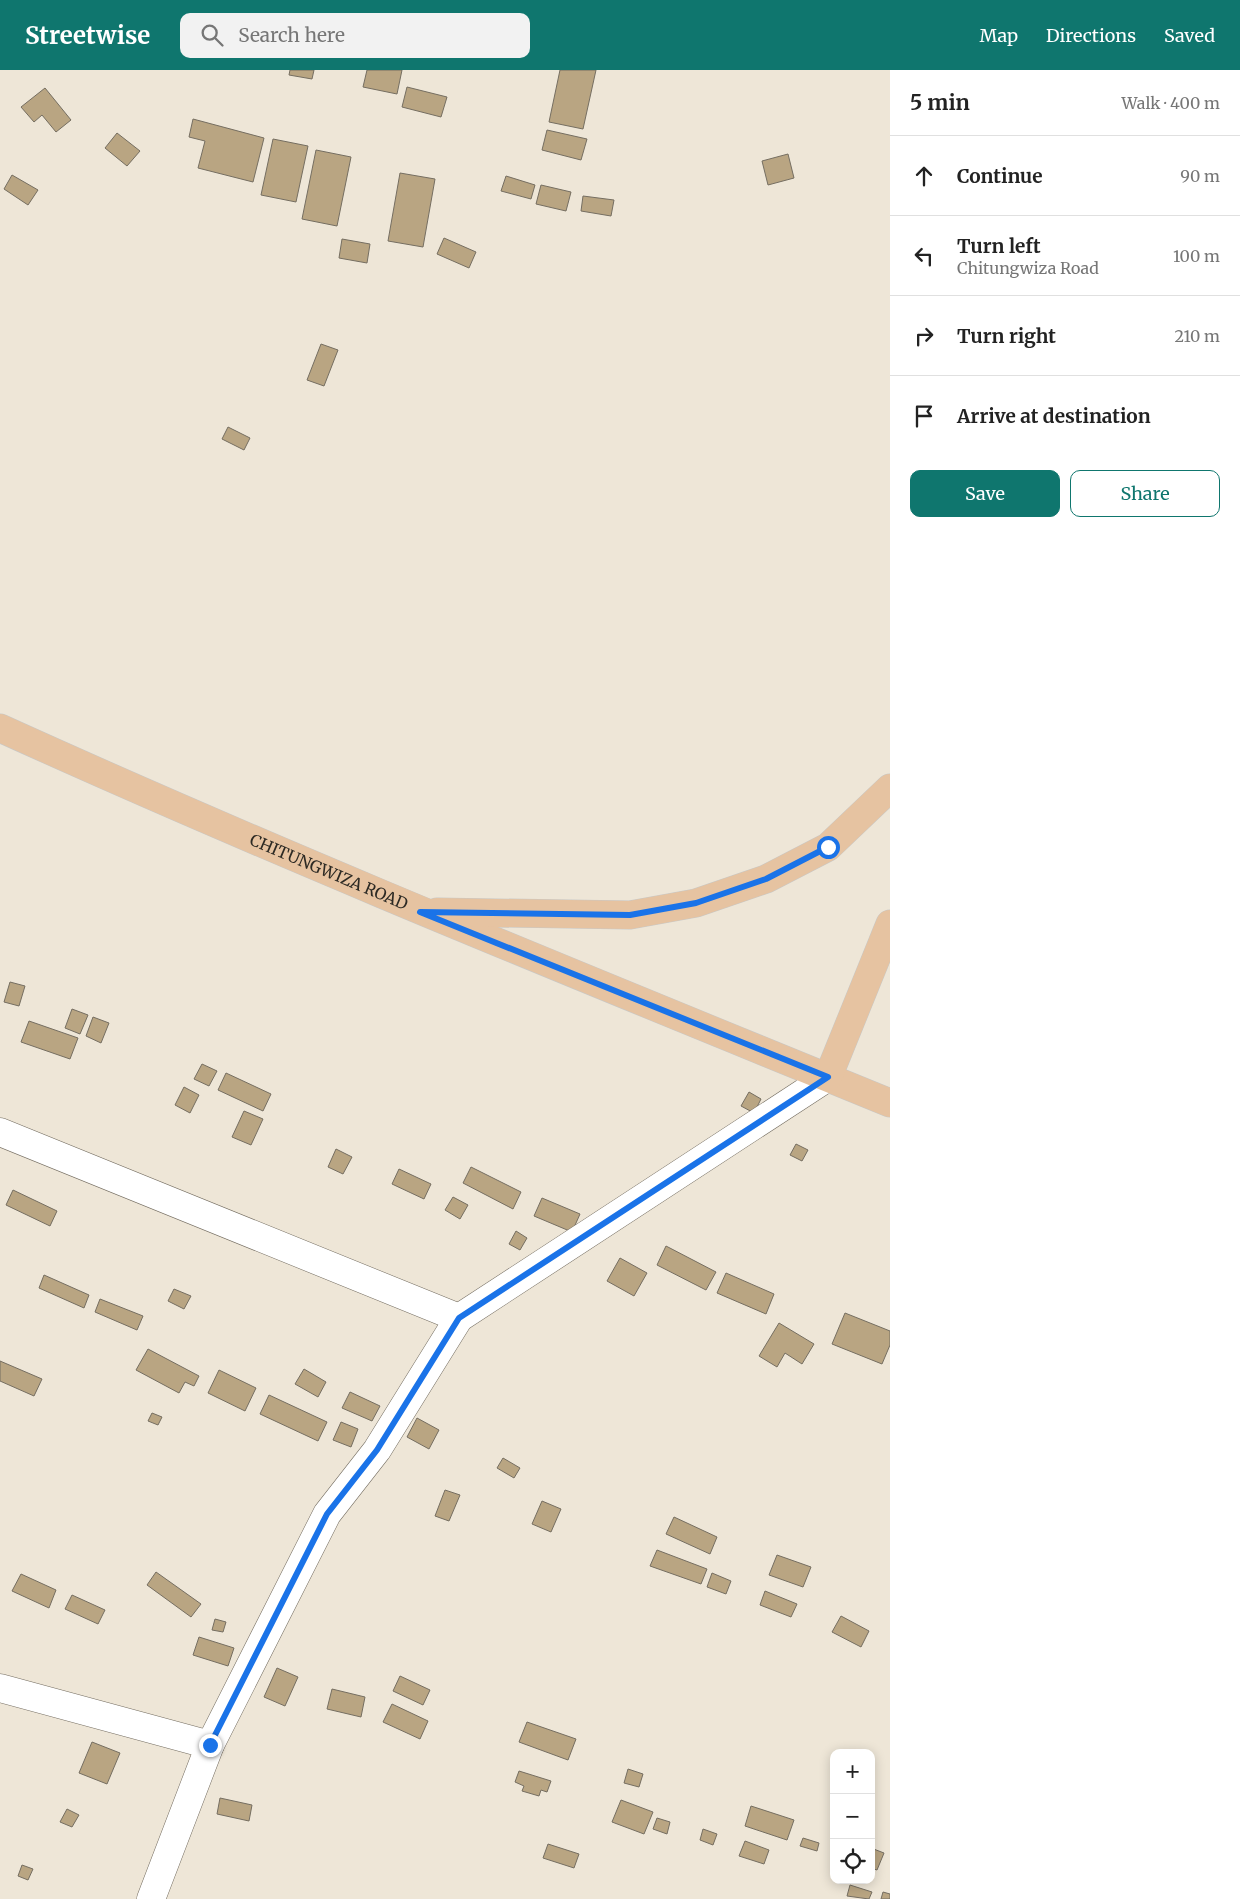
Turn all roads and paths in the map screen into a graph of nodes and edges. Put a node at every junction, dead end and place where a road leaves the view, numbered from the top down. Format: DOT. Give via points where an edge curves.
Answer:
graph roads {
  1 [pos="0,728"];
  2 [pos="890,788"];
  3 [pos="420,912"];
  4 [pos="890,924"];
  5 [pos="828,1077"];
  6 [pos="890,1103"];
  7 [pos="0,1132"];
  8 [pos="459,1318"];
  9 [pos="0,1688"];
  10 [pos="210,1745"];
  11 [pos="151,1899"];
  1 -- 3 [label="main road, CHITUNGWIZA ROAD"];
  2 -- 3 [label="main road" via="828,847 766,879 696,903 630,915"];
  3 -- 5 [label="main road, CHITUNGWIZA ROAD"];
  4 -- 5 [label="main road"];
  5 -- 6 [label="main road, CHITUNGWIZA ROAD"];
  5 -- 8 [label="street"];
  7 -- 8 [label="street"];
  8 -- 10 [label="street" via="377,1450 327,1514"];
  9 -- 10 [label="street"];
  10 -- 11 [label="street"];
}
